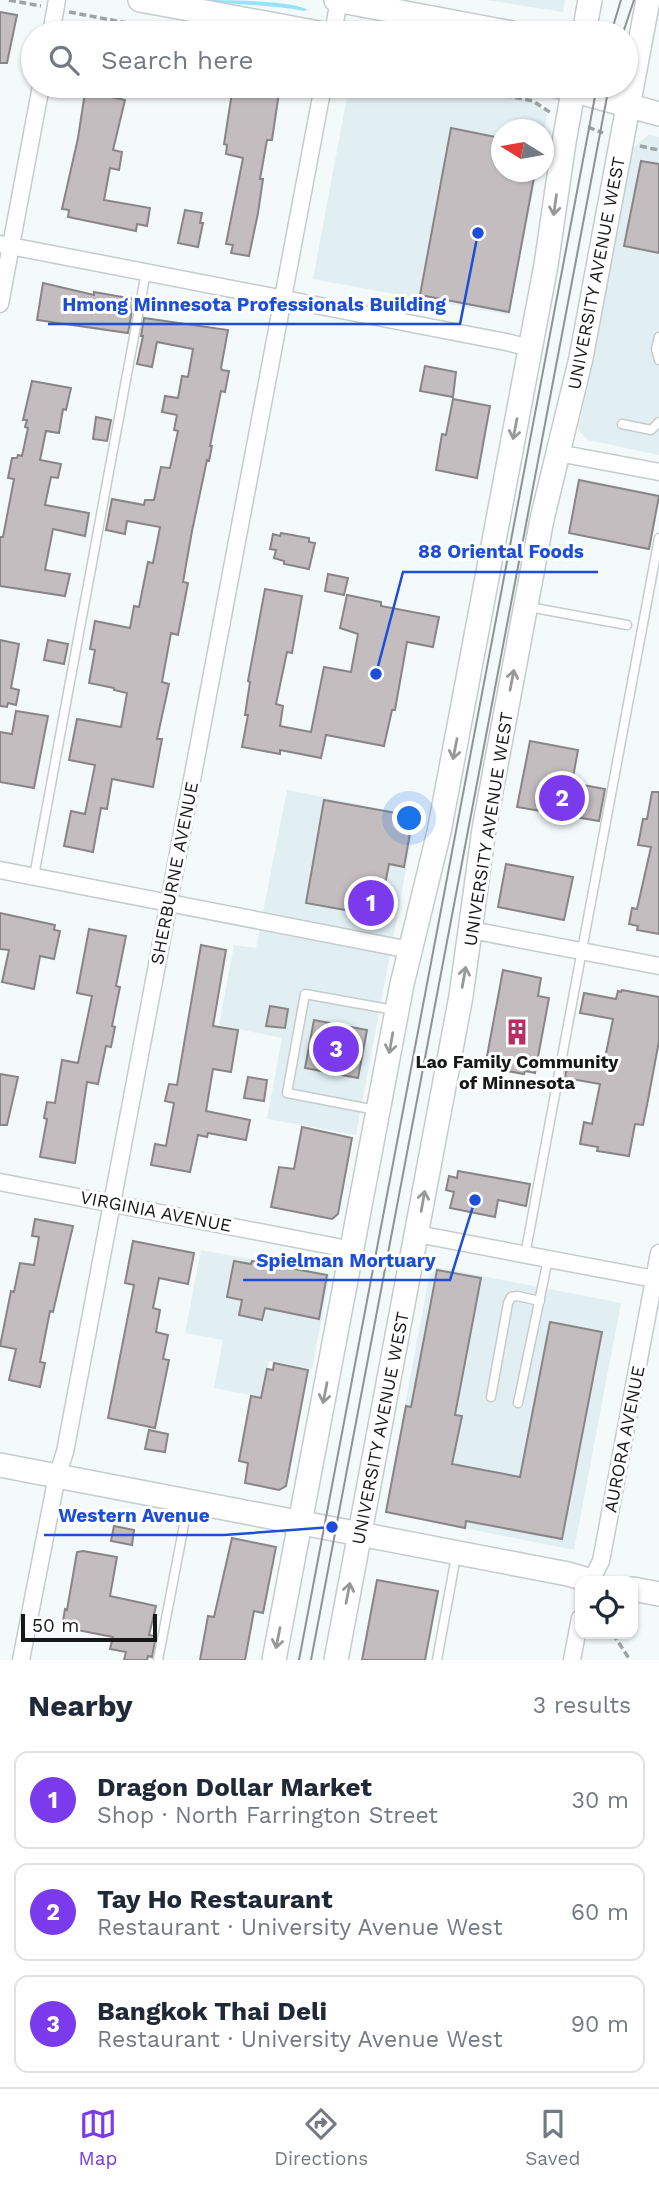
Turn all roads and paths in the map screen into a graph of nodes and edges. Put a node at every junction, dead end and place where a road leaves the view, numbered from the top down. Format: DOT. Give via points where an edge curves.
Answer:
graph roads {
  1 [pos="9,0"];
  2 [pos="140,0"];
  3 [pos="338,0"];
  4 [pos="590,0"];
  5 [pos="648,0"];
  6 [pos="56,4"];
  7 [pos="129,21"];
  8 [pos="254,21"];
  9 [pos="335,21"];
  10 [pos="449,21"];
  11 [pos="586,21"];
  12 [pos="640,62"];
  13 [pos="38,98"];
  14 [pos="321,98"];
  15 [pos="567,98"];
  16 [pos="604,98"];
  17 [pos="632,98"];
  18 [pos="630,106"];
  19 [pos="659,114"];
  20 [pos="5,245"];
  21 [pos="146,272"];
  22 [pos="283,298"];
  23 [pos="0,304"];
  24 [pos="659,337"];
  25 [pos="530,348"];
  26 [pos="659,360"];
  27 [pos="659,422"];
  28 [pos="622,424"];
  29 [pos="558,453"];
  30 [pos="659,472"];
  31 [pos="659,538"];
  32 [pos="526,607"];
  33 [pos="627,625"];
  34 [pos="0,870"];
  35 [pos="34,876"];
  36 [pos="168,903"];
  37 [pos="471,930"];
  38 [pos="410,950"];
  39 [pos="581,951"];
  40 [pos="659,966"];
  41 [pos="397,1010"];
  42 [pos="379,1111"];
  43 [pos="0,1182"];
  44 [pos="113,1203"];
  45 [pos="417,1234"];
  46 [pos="353,1250"];
  47 [pos="659,1253"];
  48 [pos="525,1255"];
  49 [pos="548,1259"];
  50 [pos="657,1280"];
  51 [pos="540,1301"];
  52 [pos="491,1397"];
  53 [pos="518,1403"];
  54 [pos="0,1465"];
  55 [pos="57,1476"];
  56 [pos="188,1501"];
  57 [pos="300,1523"];
  58 [pos="360,1534"];
  59 [pos="457,1553"];
  60 [pos="575,1576"];
  61 [pos="593,1576"];
  62 [pos="638,1590"];
  63 [pos="659,1594"];
  64 [pos="576,1639"];
  65 [pos="616,1639"];
  66 [pos="21,1660"];
  67 [pos="158,1660"];
  68 [pos="274,1660"];
  69 [pos="336,1660"];
  70 [pos="437,1660"];
  71 [pos="572,1660"];
  72 [pos="630,1660"];
  1 -- 6 [label="path"];
  2 -- 8 [label="main road"];
  3 -- 9 [label="street"];
  3 -- 10 [label="main road"];
  4 -- 11 [label="main road"];
  5 -- 12 [label="main road, UNIVERSITY AVENUE WEST"];
  6 -- 7 [label="path"];
  13 -- 20 [label="street"];
  14 -- 22 [label="street, SHERBURNE AVENUE"];
  15 -- 25 [label="main road, one-way" via="550,242"];
  16 -- 18 [label="main road"];
  17 -- 18 [label="main road, UNIVERSITY AVENUE WEST"];
  18 -- 19 [label="main road"];
  18 -- 29 [label="main road, UNIVERSITY AVENUE WEST"];
  20 -- 21 [label="street"];
  20 -- 23 [label="street"];
  21 -- 22 [label="street"];
  21 -- 35 [label="lane"];
  22 -- 25 [label="street"];
  22 -- 36 [label="street, SHERBURNE AVENUE"];
  24 -- 26 [label="lane"];
  25 -- 38 [label="main road, one-way" via="439,832"];
  27 -- 28 [label="lane" via="651,430"];
  29 -- 30 [label="street"];
  29 -- 32 [label="main road, UNIVERSITY AVENUE WEST"];
  31 -- 39 [label="lane"];
  32 -- 33 [label="lane"];
  37 -- 32 [label="main road, UNIVERSITY AVENUE WEST, one-way" via="484,829"];
  34 -- 35 [label="street"];
  35 -- 36 [label="street"];
  36 -- 38 [label="street"];
  36 -- 44 [label="street, SHERBURNE AVENUE"];
  37 -- 39 [label="street"];
  45 -- 37 [label="main road, UNIVERSITY AVENUE WEST, one-way"];
  38 -- 41 [label="main road"];
  39 -- 40 [label="street"];
  39 -- 48 [label="lane"];
  41 -- 42 [label="main road, one-way"];
  41 -- 42 [label="lane" via="304,994 287,1093"];
  42 -- 46 [label="main road"];
  43 -- 44 [label="street, VIRGINIA AVENUE"];
  44 -- 46 [label="street, VIRGINIA AVENUE"];
  44 -- 55 [label="street, SHERBURNE AVENUE"];
  45 -- 48 [label="street"];
  45 -- 58 [label="main road, UNIVERSITY AVENUE WEST"];
  46 -- 57 [label="main road, one-way"];
  47 -- 50 [label="street, AURORA AVENUE"];
  48 -- 49 [label="street"];
  49 -- 50 [label="street"];
  49 -- 51 [label="lane"];
  50 -- 61 [label="street, AURORA AVENUE" via="601,1560"];
  51 -- 52 [label="lane" via="511,1297"];
  51 -- 53 [label="lane"];
  54 -- 55 [label="main road"];
  55 -- 56 [label="main road"];
  55 -- 66 [label="street, SHERBURNE AVENUE"];
  56 -- 57 [label="main road"];
  56 -- 67 [label="lane"];
  57 -- 58 [label="main road"];
  57 -- 68 [label="main road, one-way"];
  58 -- 59 [label="main road"];
  69 -- 58 [label="main road, UNIVERSITY AVENUE WEST, one-way"];
  59 -- 60 [label="main road"];
  59 -- 70 [label="lane"];
  62 -- 63 [label="main road"];
  64 -- 71 [label="street"];
  65 -- 72 [label="path"];
}
